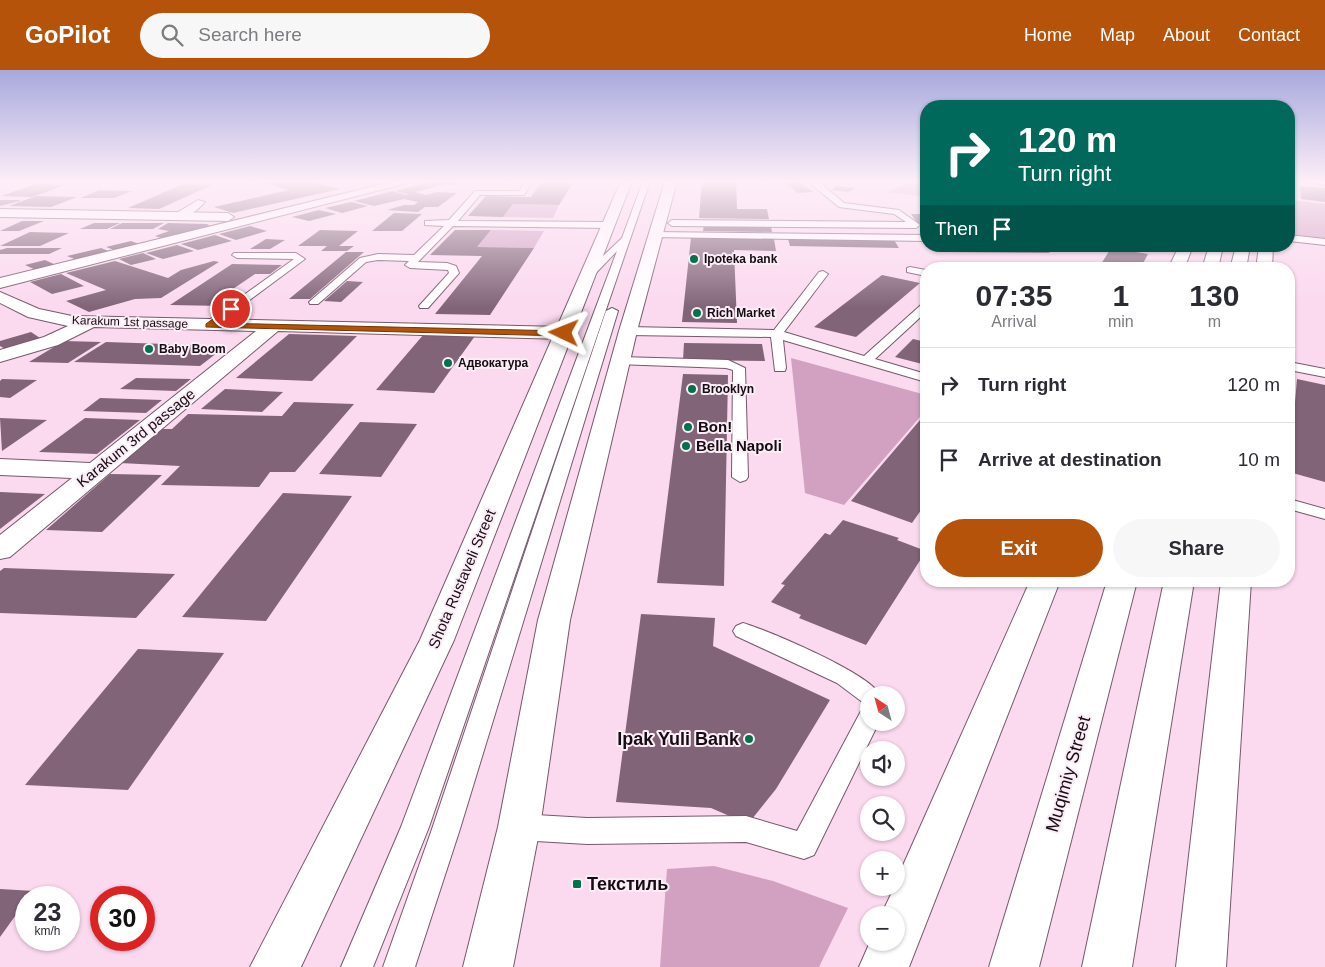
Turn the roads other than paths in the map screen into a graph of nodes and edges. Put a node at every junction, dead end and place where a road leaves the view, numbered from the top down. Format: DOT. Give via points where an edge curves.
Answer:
graph roads {
  1 [pos="243,223"];
  2 [pos="428,223"];
  3 [pos="451,223"];
  4 [pos="628,223"];
  5 [pos="630,223"];
  6 [pos="658,223"];
  7 [pos="913,223"];
  8 [pos="861,224"];
  9 [pos="609,225"];
  10 [pos="916,225"];
  11 [pos="656,229"];
  12 [pos="920,230"];
  13 [pos="627,236"];
  14 [pos="920,237"];
  15 [pos="879,238"];
  16 [pos="1295,239"];
  17 [pos="1325,242"];
  18 [pos="237,255"];
  19 [pos="417,258"];
  20 [pos="910,270"];
  21 [pos="920,272"];
  22 [pos="590,273"];
  23 [pos="823,274"];
  24 [pos="0,283"];
  25 [pos="0,297"];
  26 [pos="314,302"];
  27 [pos="424,306"];
  28 [pos="920,311"];
  29 [pos="90,322"];
  30 [pos="209,326"];
  31 [pos="272,327"];
  32 [pos="628,331"];
  33 [pos="564,333"];
  34 [pos="777,334"];
  35 [pos="0,356"];
  36 [pos="867,360"];
  37 [pos="620,361"];
  38 [pos="1295,367"];
  39 [pos="780,368"];
  40 [pos="1325,373"];
  41 [pos="920,376"];
  42 [pos="0,467"];
  43 [pos="94,471"];
  44 [pos="740,477"];
  45 [pos="1295,506"];
  46 [pos="1325,514"];
  47 [pos="0,550"];
  48 [pos="1042,587"];
  49 [pos="1120,587"];
  50 [pos="1179,587"];
  51 [pos="1236,587"];
  52 [pos="743,631"];
  53 [pos="860,688"];
  54 [pos="862,731"];
  55 [pos="519,827"];
  56 [pos="905,915"];
  57 [pos="890,951"];
  58 [pos="1206,964"];
  59 [pos="275,967"];
  60 [pos="357,967"];
  61 [pos="399,967"];
  62 [pos="488,967"];
  63 [pos="884,967"];
  64 [pos="1014,967"];
  65 [pos="1107,967"];
  1 -- 24 [label="main road"];
  2 -- 3 [label="lane"];
  3 -- 9 [label="lane"];
  3 -- 19 [label="lane"];
  4 -- 61 [label="lane" via="445,832"];
  5 -- 13 [label="lane"];
  6 -- 11 [label="main road"];
  7 -- 10 [label="lane"];
  8 -- 10 [label="lane"];
  8 -- 11 [label="lane"];
  8 -- 15 [label="lane"];
  9 -- 22 [label="main road, Shota Rustaveli Street"];
  10 -- 12 [label="lane"];
  11 -- 15 [label="lane"];
  11 -- 32 [label="main road"];
  13 -- 22 [label="lane"];
  13 -- 60 [label="lane" via="414,827"];
  14 -- 15 [label="lane"];
  16 -- 17 [label="lane"];
  18 -- 30 [label="lane" via="296,256 300,259"];
  19 -- 26 [label="lane" via="363,260"];
  19 -- 27 [label="lane" via="410,265 447,266 453,268 454,273"];
  20 -- 21 [label="lane"];
  22 -- 33 [label="main road, Shota Rustaveli Street"];
  23 -- 34 [label="lane"];
  25 -- 29 [label="main road, Karakum 1st passage" via="45,316"];
  28 -- 36 [label="lane"];
  29 -- 30 [label="main road, Karakum 1st passage"];
  29 -- 35 [label="main road" via="51,341"];
  30 -- 31 [label="main road, Karakum 1st passage"];
  31 -- 33 [label="main road, Karakum 1st passage"];
  31 -- 43 [label="main road, Karakum 3rd passage"];
  32 -- 34 [label="lane"];
  32 -- 37 [label="main road"];
  33 -- 59 [label="main road, Shota Rustaveli Street" via="437,640"];
  34 -- 36 [label="lane"];
  34 -- 39 [label="lane"];
  36 -- 41 [label="lane"];
  37 -- 44 [label="lane" via="711,363 739,368"];
  37 -- 55 [label="main road" via="554,620"];
  38 -- 40 [label="lane"];
  42 -- 43 [label="main road"];
  43 -- 47 [label="main road, Karakum 3rd passage"];
  45 -- 46 [label="lane"];
  48 -- 56 [label="main road"];
  49 -- 64 [label="main road, Muqimiy Street"];
  50 -- 65 [label="main road"];
  51 -- 58 [label="main road"];
  52 -- 53 [label="lane" via="845,677"];
  54 -- 55 [label="lane" via="804,846 746,829 579,831"];
  55 -- 62 [label="main road"];
  57 -- 63 [label="main road"];
}
